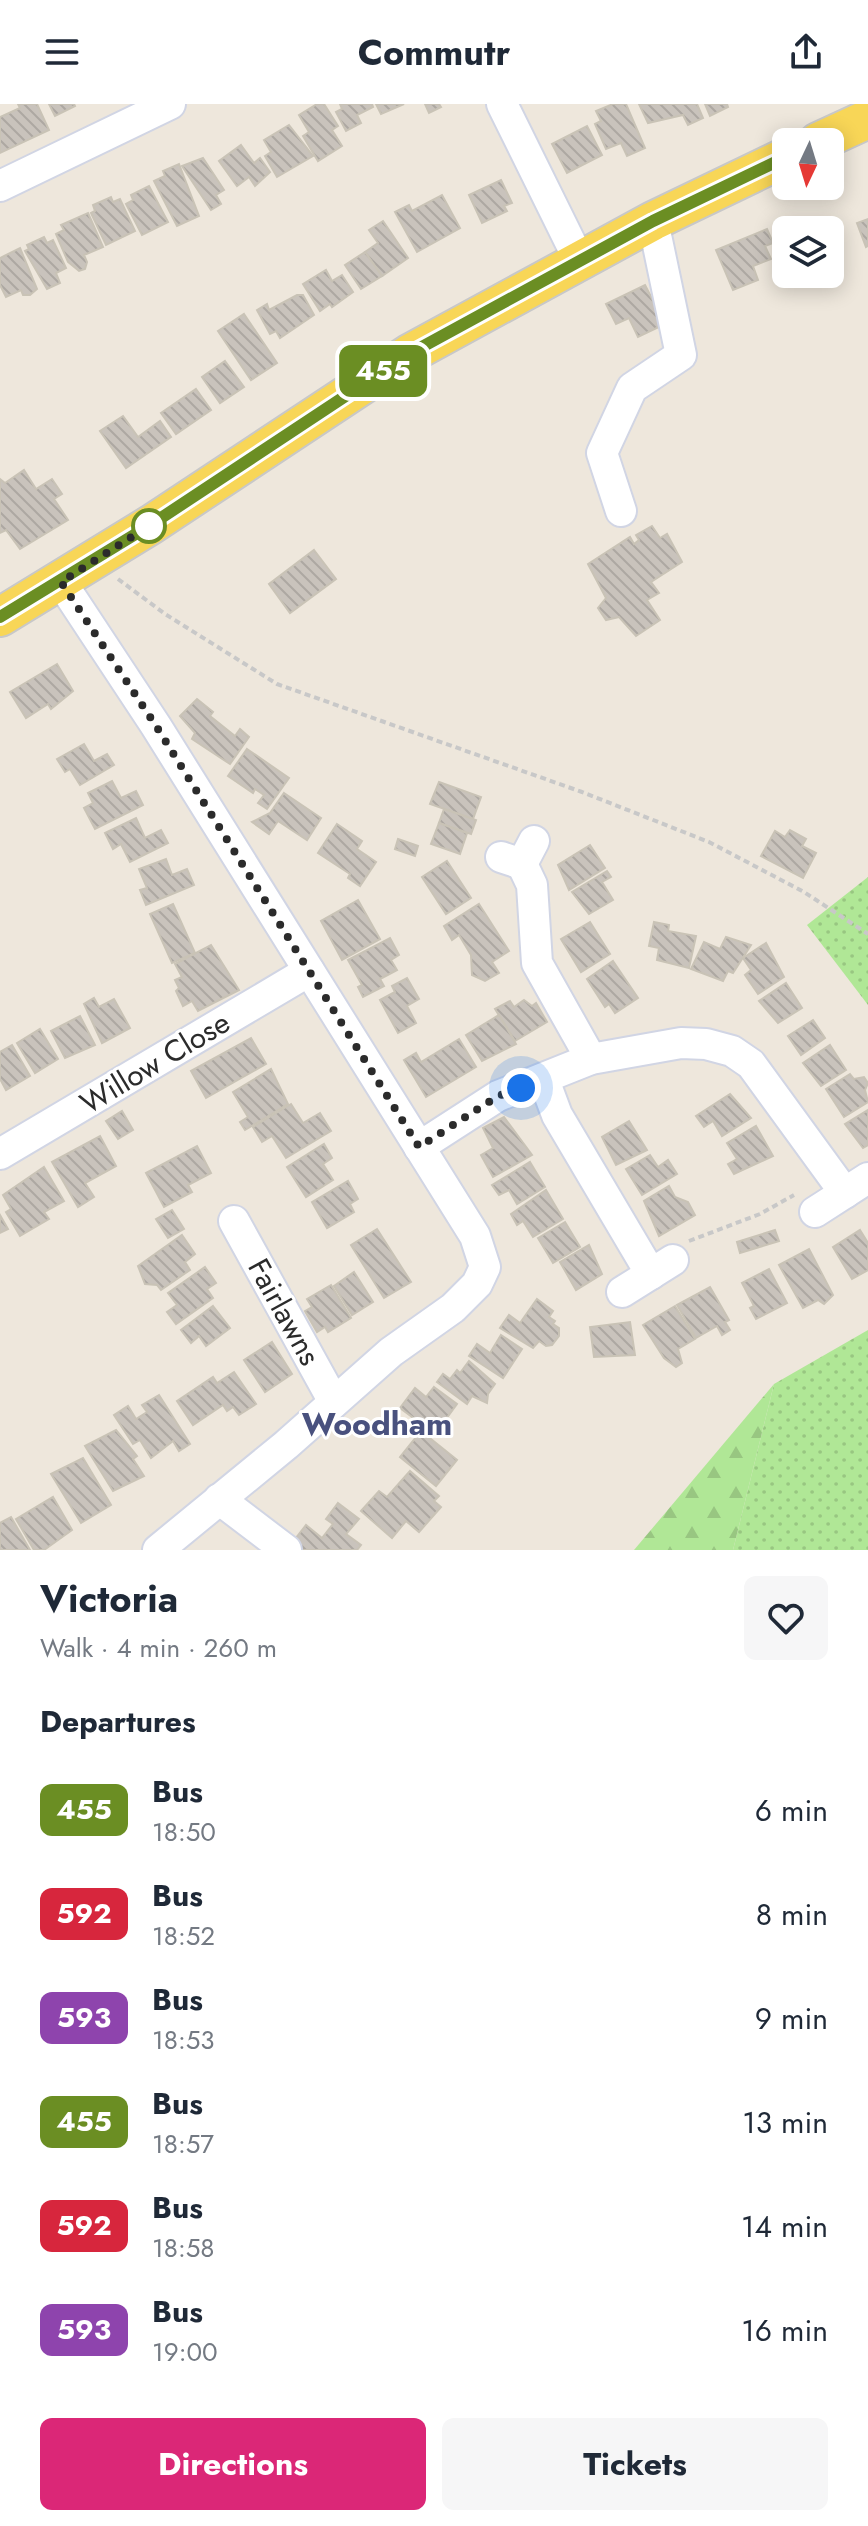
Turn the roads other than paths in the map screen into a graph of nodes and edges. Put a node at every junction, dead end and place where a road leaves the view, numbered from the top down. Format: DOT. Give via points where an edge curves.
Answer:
graph roads {
  1 [pos="170,104"];
  2 [pos="502,104"];
  3 [pos="868,119"];
  4 [pos="844,130"];
  5 [pos="772,164"];
  6 [pos="0,186"];
  7 [pos="653,221"];
  8 [pos="580,262"];
  9 [pos="621,511"];
  10 [pos="61,582"];
  11 [pos="4,605"];
  12 [pos="519,854"];
  13 [pos="309,971"];
  14 [pos="591,1059"];
  15 [pos="544,1080"];
  16 [pos="419,1147"];
  17 [pos="0,1154"];
  18 [pos="848,1182"];
  19 [pos="815,1212"];
  20 [pos="234,1221"];
  21 [pos="622,1292"];
  22 [pos="334,1402"];
  23 [pos="219,1499"];
  24 [pos="158,1550"];
  25 [pos="286,1550"];
  1 -- 6 [label="street"];
  2 -- 8 [label="street"];
  3 -- 4 [label="main road"];
  5 -- 7 [label="main road"];
  7 -- 8 [label="main road"];
  7 -- 9 [label="street" via="681,355 632,388 602,453"];
  8 -- 10 [label="main road" via="409,354"];
  10 -- 11 [label="main road"];
  10 -- 13 [label="street"];
  12 -- 14 [label="street" via="532,885 537,963"];
  13 -- 16 [label="street"];
  13 -- 17 [label="street, Willow Close"];
  14 -- 15 [label="street"];
  14 -- 18 [label="street" via="681,1043 732,1051 753,1066"];
  15 -- 16 [label="street" via="498,1096"];
  15 -- 21 [label="street" via="557,1115 662,1267"];
  16 -- 22 [label="street" via="475,1236 485,1267 477,1284 453,1308"];
  18 -- 19 [label="street"];
  20 -- 22 [label="street, Fairlawns"];
  22 -- 23 [label="street"];
  23 -- 24 [label="street"];
  23 -- 25 [label="street"];
}
